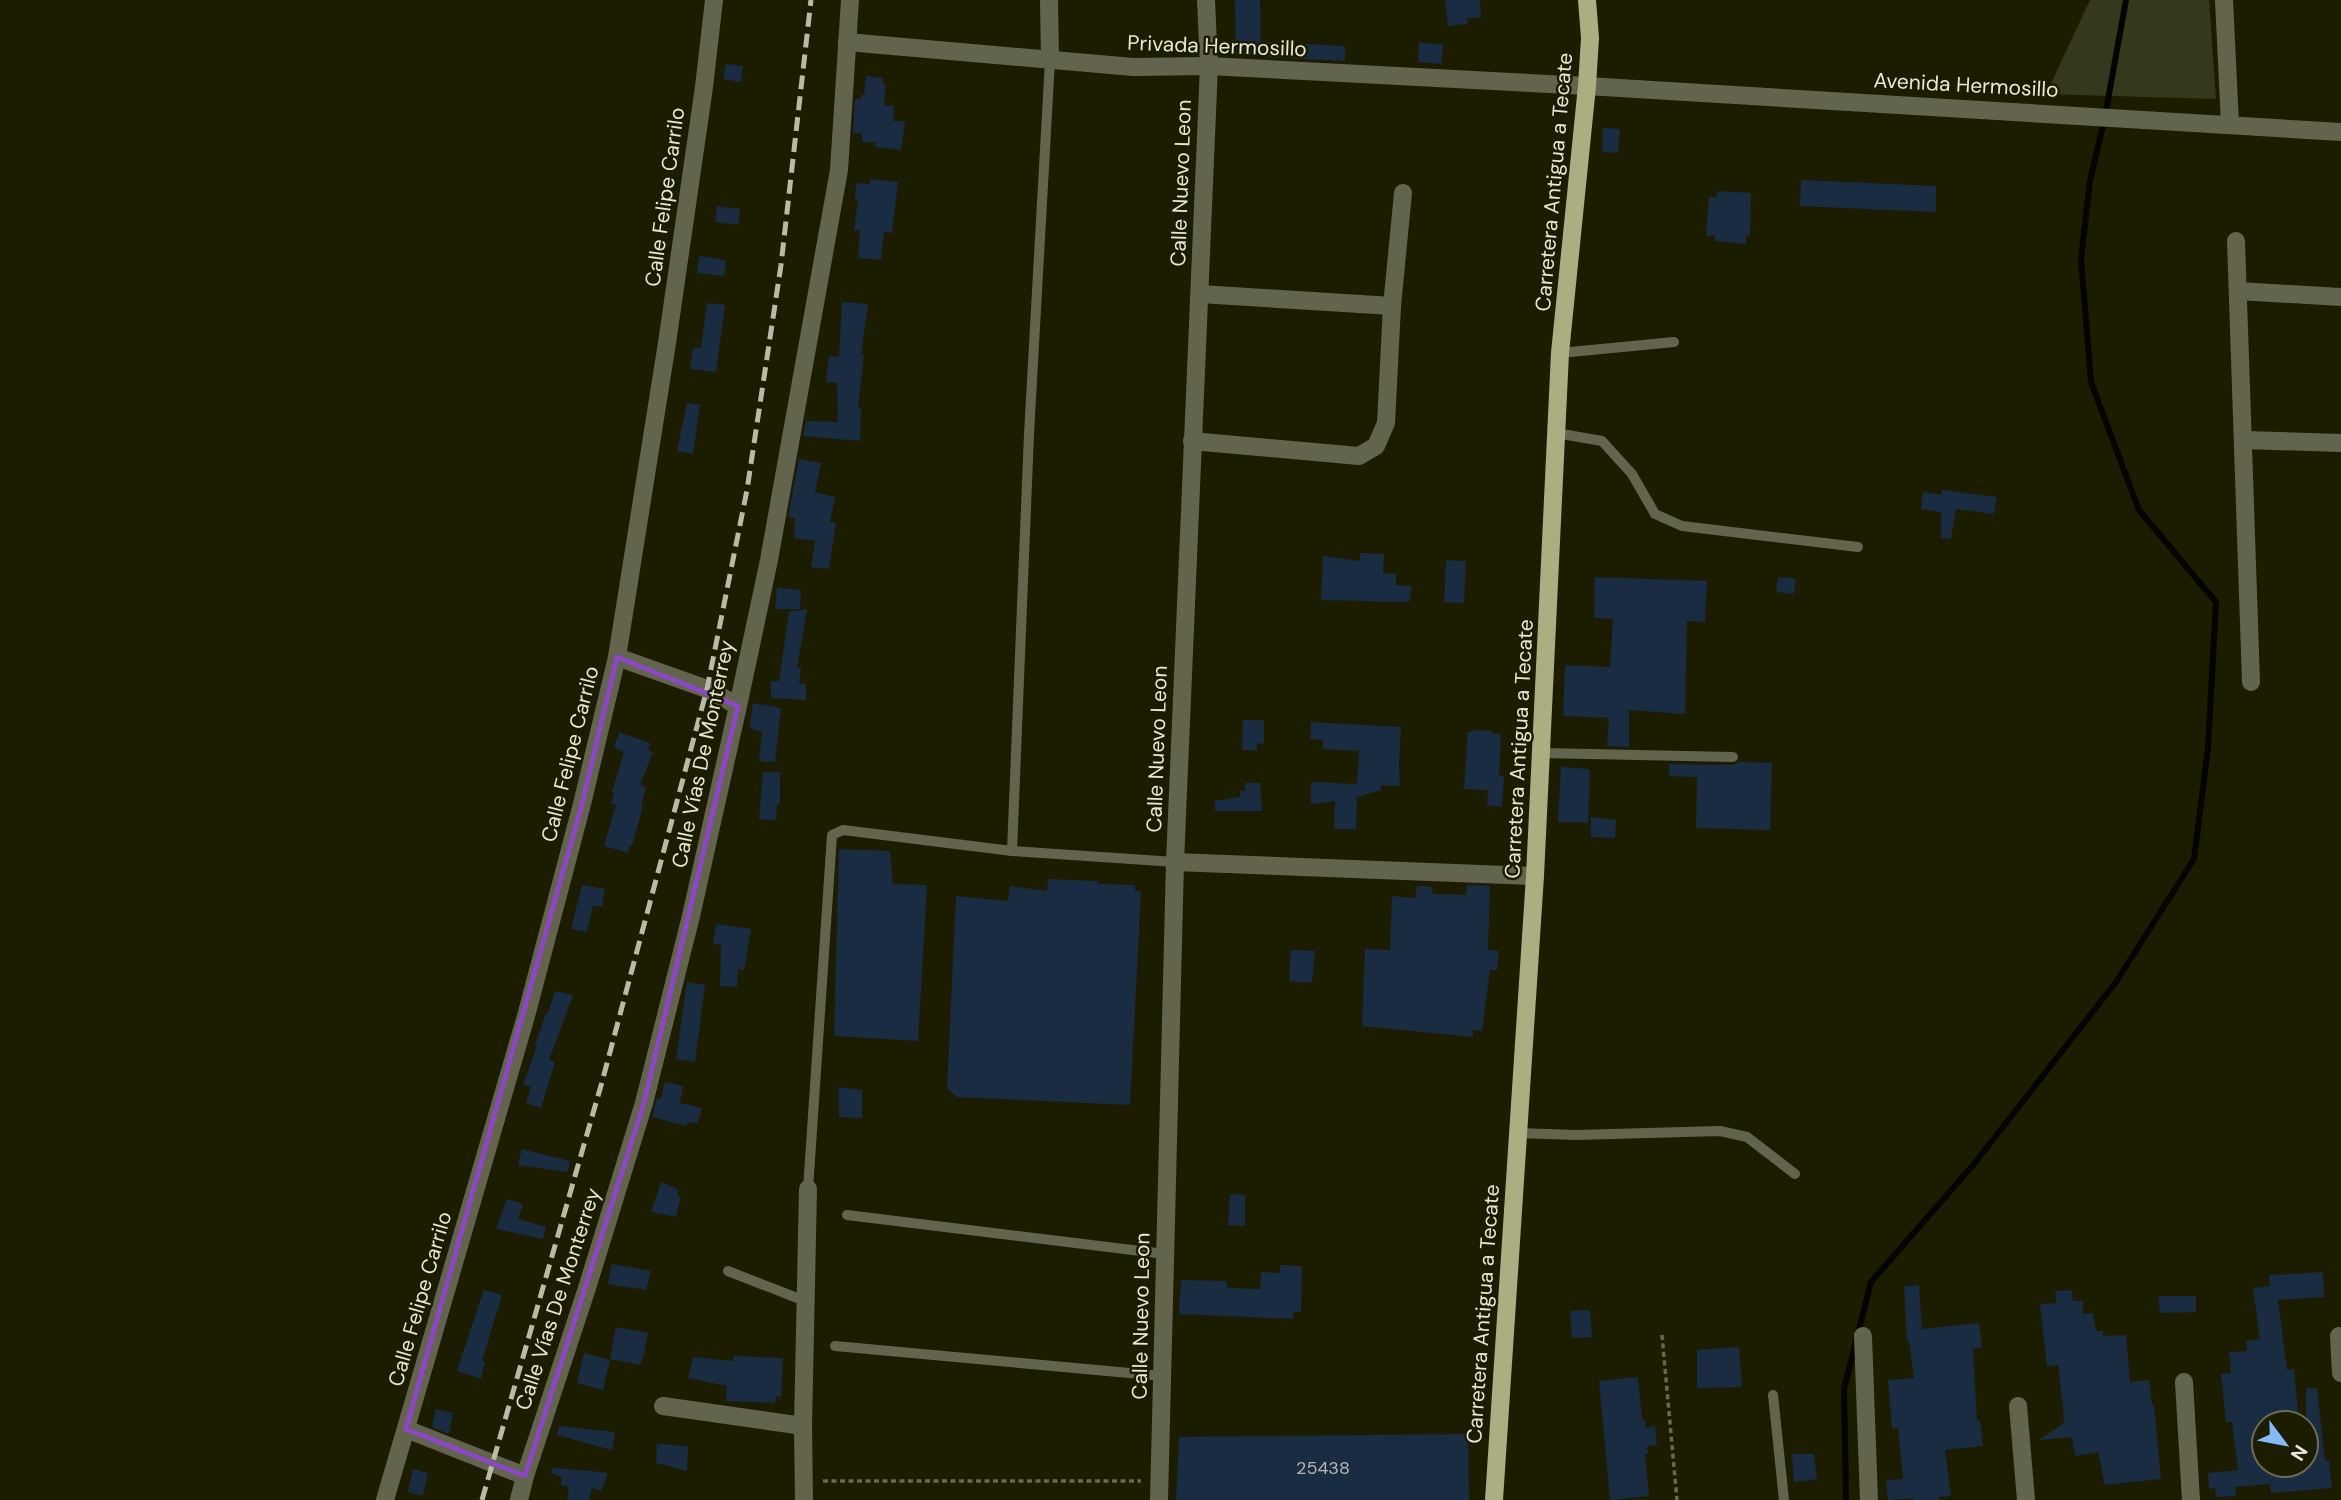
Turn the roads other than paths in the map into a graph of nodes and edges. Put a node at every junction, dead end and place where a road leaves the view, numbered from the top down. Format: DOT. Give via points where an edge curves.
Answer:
graph roads {
  1 [pos="714,0"];
  2 [pos="850,0"];
  3 [pos="1049,0"];
  4 [pos="1206,0"];
  5 [pos="1587,0"];
  6 [pos="2224,0"];
  7 [pos="847,42"];
  8 [pos="1050,60"];
  9 [pos="1209,66"];
  10 [pos="1587,86"];
  11 [pos="2230,124"];
  12 [pos="2341,132"];
  13 [pos="1403,194"];
  14 [pos="2236,241"];
  15 [pos="2238,290"];
  16 [pos="1200,294"];
  17 [pos="2341,297"];
  18 [pos="1391,306"];
  19 [pos="1674,342"];
  20 [pos="1560,353"];
  21 [pos="1556,433"];
  22 [pos="2243,440"];
  23 [pos="1192,441"];
  24 [pos="2341,443"];
  25 [pos="1858,547"];
  26 [pos="617,657"];
  27 [pos="2251,681"];
  28 [pos="738,706"];
  29 [pos="1542,753"];
  30 [pos="1733,757"];
  31 [pos="1012,851"];
  32 [pos="1175,862"];
  33 [pos="1535,876"];
  34 [pos="1518,1133"];
  35 [pos="1795,1174"];
  36 [pos="808,1189"];
  37 [pos="847,1215"];
  38 [pos="1165,1254"];
  39 [pos="728,1271"];
  40 [pos="805,1301"];
  41 [pos="1863,1336"];
  42 [pos="2339,1336"];
  43 [pos="835,1346"];
  44 [pos="2341,1373"];
  45 [pos="1162,1376"];
  46 [pos="2184,1382"];
  47 [pos="1773,1395"];
  48 [pos="663,1406"];
  49 [pos="2018,1406"];
  50 [pos="803,1426"];
  51 [pos="406,1429"];
  52 [pos="525,1476"];
  53 [pos="385,1500"];
  54 [pos="519,1500"];
  55 [pos="804,1500"];
  56 [pos="1159,1500"];
  57 [pos="1494,1500"];
  58 [pos="1784,1500"];
  59 [pos="1870,1500"];
  60 [pos="2026,1500"];
  61 [pos="2191,1500"];
  1 -- 26 [label="street, Calle Felipe Carrilo" via="667,343"];
  2 -- 7 [label="street, Calle Vías De Monterrey"];
  3 -- 8 [label="street"];
  4 -- 9 [label="street, Calle Nuevo Leon"];
  5 -- 10 [label="main road, Carretera Antigua a Tecate"];
  6 -- 11 [label="street"];
  7 -- 8 [label="street, Privada Hermosillo"];
  7 -- 28 [label="street, Calle Vías De Monterrey" via="839,170 827,248"];
  8 -- 9 [label="street, Privada Hermosillo" via="1133,67"];
  8 -- 31 [label="lane"];
  9 -- 10 [label="street, Privada Hermosillo"];
  9 -- 16 [label="street, Calle Nuevo Leon"];
  10 -- 11 [label="street, Avenida Hermosillo"];
  10 -- 20 [label="main road, Carretera Antigua a Tecate"];
  11 -- 12 [label="street, Avenida Hermosillo"];
  13 -- 18 [label="street"];
  14 -- 15 [label="street"];
  15 -- 17 [label="street"];
  15 -- 22 [label="street"];
  16 -- 18 [label="street"];
  16 -- 23 [label="street, Calle Nuevo Leon"];
  18 -- 23 [label="street" via="1386,423 1376,446 1359,456"];
  19 -- 20 [label="lane"];
  20 -- 21 [label="main road, Carretera Antigua a Tecate"];
  21 -- 25 [label="lane" via="1602,441 1632,474 1655,514 1682,526"];
  21 -- 29 [label="main road, Carretera Antigua a Tecate"];
  22 -- 24 [label="street"];
  22 -- 27 [label="street"];
  23 -- 32 [label="street, Calle Nuevo Leon"];
  26 -- 28 [label="street" via="706,689"];
  26 -- 51 [label="street, Calle Felipe Carrilo" via="526,1016"];
  28 -- 52 [label="street, Calle Vías De Monterrey" via="643,1104"];
  29 -- 30 [label="lane"];
  29 -- 33 [label="main road, Carretera Antigua a Tecate"];
  31 -- 32 [label="lane"];
  31 -- 36 [label="lane" via="843,830 832,835"];
  32 -- 33 [label="street"];
  32 -- 38 [label="street, Calle Nuevo Leon"];
  33 -- 34 [label="main road, Carretera Antigua a Tecate"];
  34 -- 35 [label="lane" via="1720,1130 1747,1137"];
  34 -- 57 [label="main road, Carretera Antigua a Tecate"];
  36 -- 40 [label="street"];
  37 -- 38 [label="lane"];
  38 -- 45 [label="street, Calle Nuevo Leon"];
  39 -- 40 [label="lane"];
  40 -- 50 [label="street"];
  41 -- 59 [label="street"];
  42 -- 44 [label="street"];
  43 -- 45 [label="lane"];
  45 -- 56 [label="street, Calle Nuevo Leon"];
  46 -- 61 [label="street"];
  47 -- 58 [label="lane"];
  48 -- 50 [label="street"];
  49 -- 60 [label="street"];
  50 -- 55 [label="street"];
  51 -- 52 [label="street"];
  51 -- 53 [label="street, Calle Felipe Carrilo"];
  52 -- 54 [label="street, Calle Vías De Monterrey"];
}
